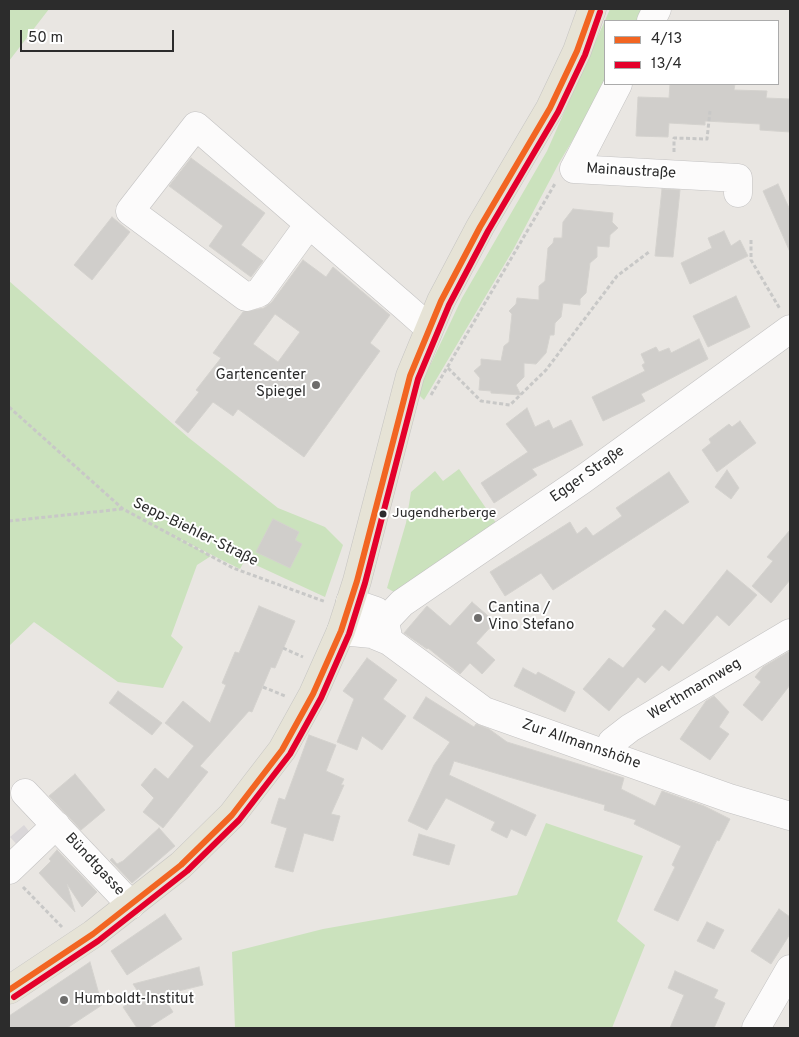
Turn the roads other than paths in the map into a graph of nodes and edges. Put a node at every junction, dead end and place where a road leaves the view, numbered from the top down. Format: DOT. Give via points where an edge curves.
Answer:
graph roads {
  1 [pos="592,9"];
  2 [pos="658,9"];
  3 [pos="652,20"];
  4 [pos="617,85"];
  5 [pos="738,193"];
  6 [pos="309,224"];
  7 [pos="785,319"];
  8 [pos="429,328"];
  9 [pos="338,602"];
  10 [pos="341,631"];
  11 [pos="387,631"];
  12 [pos="790,633"];
  13 [pos="608,754"];
  14 [pos="25,793"];
  15 [pos="790,816"];
  16 [pos="56,825"];
  17 [pos="15,878"];
  18 [pos="131,905"];
  19 [pos="790,969"];
  20 [pos="9,990"];
  21 [pos="756,1028"];
  1 -- 8 [label="main road" via="577,51 550,108 480,227"];
  2 -- 3 [label="street"];
  4 -- 5 [label="street, Mainaustraße" via="566,173 738,178"];
  6 -- 6 [label="street" via="196,126 130,211 246,297 259,293"];
  6 -- 8 [label="street"];
  7 -- 11 [label="street, Egger Straße" via="582,480 402,604"];
  8 -- 9 [label="main road" via="410,376"];
  9 -- 10 [label="main road"];
  9 -- 11 [label="street, Zur Allmannshöhe" via="376,611"];
  10 -- 11 [label="street, Zur Allmannshöhe" via="372,634"];
  10 -- 18 [label="main road" via="287,742 247,797 181,866"];
  11 -- 13 [label="street, Zur Allmannshöhe" via="484,711"];
  12 -- 13 [label="street, Werthmannweg" via="630,728 612,742"];
  13 -- 15 [label="street, Zur Allmannshöhe" via="729,798"];
  14 -- 16 [label="street, Bündtgasse"];
  16 -- 17 [label="street, Bündtgasse"];
  16 -- 18 [label="street, Bündtgasse"];
  18 -- 20 [label="main road"];
  19 -- 21 [label="street"];
}
